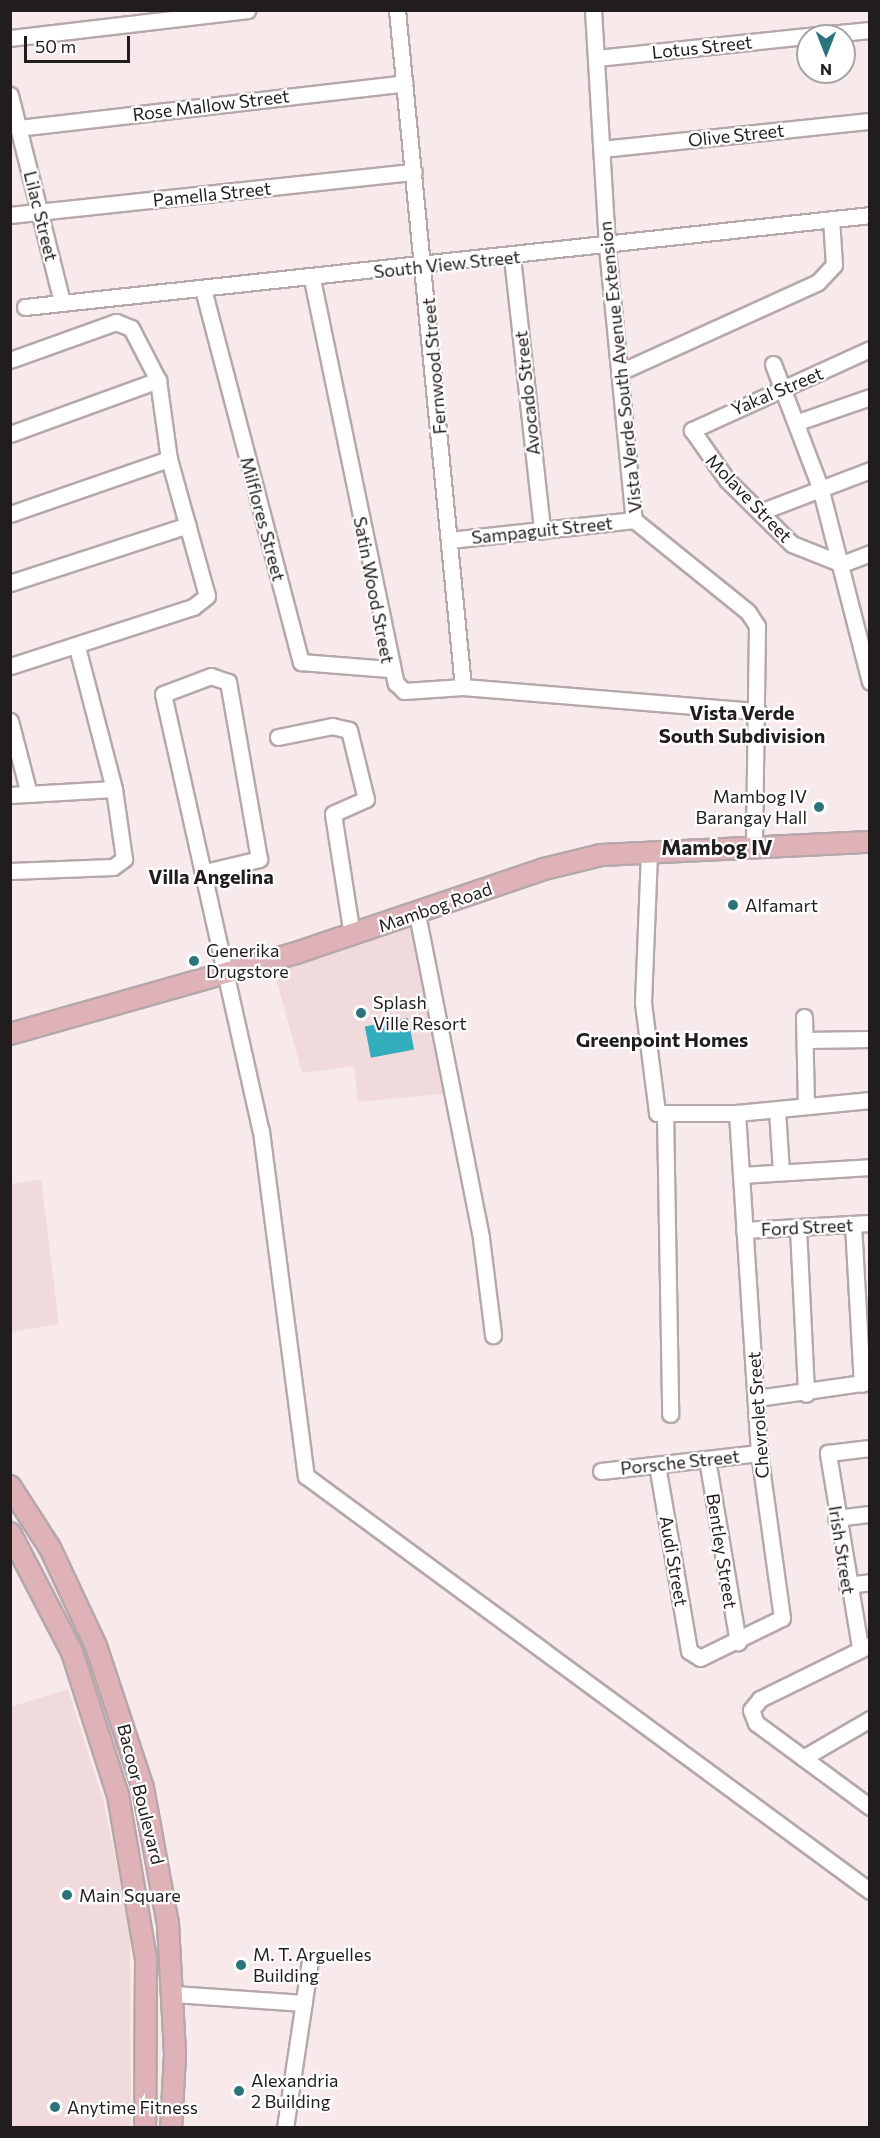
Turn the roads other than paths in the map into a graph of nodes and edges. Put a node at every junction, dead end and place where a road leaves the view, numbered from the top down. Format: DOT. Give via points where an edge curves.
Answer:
graph roads {
  1 [pos="247,10"];
  2 [pos="397,10"];
  3 [pos="593,10"];
  4 [pos="796,37"];
  5 [pos="10,38"];
  6 [pos="597,58"];
  7 [pos="404,83"];
  8 [pos="10,95"];
  9 [pos="870,121"];
  10 [pos="18,128"];
  11 [pos="602,148"];
  12 [pos="414,172"];
  13 [pos="40,212"];
  14 [pos="10,215"];
  15 [pos="870,215"];
  16 [pos="831,219"];
  17 [pos="607,247"];
  18 [pos="512,257"];
  19 [pos="425,265"];
  20 [pos="312,279"];
  21 [pos="203,289"];
  22 [pos="62,302"];
  23 [pos="25,307"];
  24 [pos="870,349"];
  25 [pos="12,357"];
  26 [pos="773,364"];
  27 [pos="620,372"];
  28 [pos="158,380"];
  29 [pos="785,390"];
  30 [pos="870,397"];
  31 [pos="798,422"];
  32 [pos="10,434"];
  33 [pos="693,439"];
  34 [pos="169,459"];
  35 [pos="870,470"];
  36 [pos="820,487"];
  37 [pos="760,512"];
  38 [pos="10,514"];
  39 [pos="634,520"];
  40 [pos="188,525"];
  41 [pos="542,530"];
  42 [pos="450,540"];
  43 [pos="870,554"];
  44 [pos="842,564"];
  45 [pos="10,583"];
  46 [pos="77,647"];
  47 [pos="10,666"];
  48 [pos="389,669"];
  49 [pos="870,682"];
  50 [pos="463,687"];
  51 [pos="758,711"];
  52 [pos="10,722"];
  53 [pos="278,737"];
  54 [pos="114,789"];
  55 [pos="29,794"];
  56 [pos="10,795"];
  57 [pos="870,842"];
  58 [pos="754,847"];
  59 [pos="649,853"];
  60 [pos="10,872"];
  61 [pos="205,872"];
  62 [pos="417,914"];
  63 [pos="351,936"];
  64 [pos="226,973"];
  65 [pos="804,1017"];
  66 [pos="10,1034"];
  67 [pos="870,1039"];
  68 [pos="805,1040"];
  69 [pos="870,1100"];
  70 [pos="806,1102"];
  71 [pos="777,1110"];
  72 [pos="664,1113"];
  73 [pos="737,1113"];
  74 [pos="870,1167"];
  75 [pos="781,1172"];
  76 [pos="741,1174"];
  77 [pos="870,1223"];
  78 [pos="853,1224"];
  79 [pos="798,1228"];
  80 [pos="744,1230"];
  81 [pos="493,1335"];
  82 [pos="866,1383"];
  83 [pos="806,1394"];
  84 [pos="757,1398"];
  85 [pos="670,1414"];
  86 [pos="870,1448"];
  87 [pos="759,1453"];
  88 [pos="707,1459"];
  89 [pos="657,1465"];
  90 [pos="602,1471"];
  91 [pos="10,1486"];
  92 [pos="870,1514"];
  93 [pos="836,1518"];
  94 [pos="10,1533"];
  95 [pos="870,1582"];
  96 [pos="847,1585"];
  97 [pos="738,1642"];
  98 [pos="865,1646"];
  99 [pos="693,1657"];
  100 [pos="870,1719"];
  101 [pos="803,1758"];
  102 [pos="867,1802"];
  103 [pos="870,1891"];
  104 [pos="310,1961"];
  105 [pos="174,1994"];
  106 [pos="304,2002"];
  107 [pos="145,2127"];
  108 [pos="171,2127"];
  109 [pos="285,2127"];
  1 -- 5 [label="street"];
  2 -- 7 [label="street, Fernwood Street"];
  3 -- 6 [label="street, Vista Verde South Avenue Extension"];
  4 -- 6 [label="street, Lotus Street"];
  6 -- 11 [label="street, Vista Verde South Avenue Extension"];
  7 -- 10 [label="street, Rose Mallow Street"];
  7 -- 12 [label="street, Fernwood Street"];
  8 -- 10 [label="street, Lilac Street"];
  9 -- 11 [label="street, Olive Street"];
  10 -- 13 [label="street, Lilac Street"];
  11 -- 17 [label="street, Vista Verde South Avenue Extension"];
  12 -- 13 [label="street, Pamella Street"];
  12 -- 19 [label="street, Fernwood Street"];
  13 -- 14 [label="street, Pamella Street"];
  13 -- 22 [label="street, Lilac Street"];
  15 -- 16 [label="street, South View Street"];
  16 -- 17 [label="street, South View Street"];
  16 -- 27 [label="street" via="834,265 818,282"];
  17 -- 18 [label="street, South View Street"];
  17 -- 27 [label="street, Vista Verde South Avenue Extension"];
  18 -- 19 [label="street, South View Street"];
  18 -- 41 [label="street, Avocado Street"];
  19 -- 20 [label="street, South View Street"];
  19 -- 42 [label="street, Fernwood Street"];
  20 -- 21 [label="street, South View Street"];
  20 -- 48 [label="street, Satin Wood Street"];
  21 -- 22 [label="street, South View Street"];
  21 -- 48 [label="street, Milflores Street" via="301,662"];
  22 -- 23 [label="street, South View Street"];
  24 -- 29 [label="street, Yakal Street"];
  25 -- 28 [label="street" via="116,322 131,328"];
  26 -- 29 [label="street"];
  27 -- 39 [label="street, Vista Verde South Avenue Extension"];
  28 -- 32 [label="street"];
  28 -- 34 [label="street"];
  29 -- 31 [label="street"];
  29 -- 33 [label="street, Yakal Street" via="699,424"];
  30 -- 31 [label="street"];
  31 -- 36 [label="street"];
  33 -- 37 [label="street, Molave Street"];
  34 -- 38 [label="street"];
  34 -- 40 [label="street"];
  35 -- 36 [label="street"];
  36 -- 37 [label="street"];
  36 -- 44 [label="street"];
  37 -- 44 [label="street, Molave Street" via="792,544"];
  39 -- 41 [label="street, Sampaguit Street"];
  39 -- 51 [label="street, Vista Verde South Avenue Extension" via="757,626"];
  40 -- 45 [label="street"];
  40 -- 46 [label="street" via="206,589 204,600"];
  41 -- 42 [label="street, Sampaguit Street"];
  42 -- 50 [label="street, Fernwood Street"];
  43 -- 44 [label="street"];
  44 -- 49 [label="street"];
  46 -- 47 [label="street"];
  46 -- 54 [label="street"];
  48 -- 50 [label="street, Satin Wood Street" via="404,691"];
  50 -- 51 [label="street, Satin Wood Street"];
  51 -- 58 [label="street, Vista Verde South Avenue Extension"];
  52 -- 55 [label="street"];
  53 -- 63 [label="street" via="332,726 348,730 366,799 333,814"];
  54 -- 55 [label="street"];
  54 -- 60 [label="street" via="127,850 120,865"];
  55 -- 56 [label="street"];
  57 -- 58 [label="main road, Mambog Road"];
  58 -- 59 [label="main road, Mambog Road"];
  59 -- 62 [label="main road, Mambog Road" via="602,855 544,869"];
  59 -- 72 [label="street" via="644,1016 654,1058 655,1107"];
  61 -- 61 [label="street" via="260,859 228,682 211,676 163,694"];
  61 -- 64 [label="street"];
  62 -- 63 [label="main road, Mambog Road"];
  62 -- 81 [label="street" via="481,1238"];
  63 -- 64 [label="main road, Mambog Road"];
  64 -- 66 [label="main road, Mambog Road"];
  64 -- 103 [label="street" via="261,1131 306,1476"];
  65 -- 68 [label="street"];
  67 -- 68 [label="street"];
  68 -- 70 [label="street"];
  69 -- 70 [label="street"];
  70 -- 71 [label="street"];
  71 -- 73 [label="street"];
  71 -- 75 [label="street"];
  72 -- 73 [label="street"];
  72 -- 85 [label="street"];
  73 -- 76 [label="street, Chevrolet Sreet"];
  74 -- 75 [label="street"];
  75 -- 76 [label="street"];
  76 -- 80 [label="street, Chevrolet Sreet"];
  77 -- 78 [label="street, Ford Street"];
  78 -- 79 [label="street, Ford Street"];
  78 -- 82 [label="street"];
  79 -- 80 [label="street, Ford Street"];
  79 -- 83 [label="street"];
  80 -- 84 [label="street, Chevrolet Sreet"];
  82 -- 83 [label="street"];
  83 -- 84 [label="street"];
  84 -- 87 [label="street, Chevrolet Sreet"];
  86 -- 93 [label="street, Irish Street" via="828,1453"];
  87 -- 88 [label="street, Porsche Street"];
  87 -- 97 [label="street, Chevrolet Sreet" via="782,1618"];
  88 -- 89 [label="street, Porsche Street"];
  88 -- 97 [label="street, Bentley Street"];
  89 -- 90 [label="street, Porsche Street"];
  89 -- 99 [label="street, Audi Street"];
  91 -- 105 [label="main road, Bacoor Boulevard" via="81,1612 124,1725 158,1854"];
  92 -- 93 [label="street"];
  93 -- 96 [label="street, Irish Street"];
  94 -- 107 [label="main road, Bacoor Boulevard" via="45,1594 87,1690 123,1816 146,1959"];
  95 -- 96 [label="street"];
  96 -- 98 [label="street, Irish Street"];
  97 -- 99 [label="street, Chevrolet Sreet"];
  98 -- 101 [label="street" via="760,1699 751,1710 756,1723"];
  100 -- 101 [label="street"];
  101 -- 102 [label="street"];
  104 -- 106 [label="street"];
  105 -- 106 [label="street"];
  105 -- 108 [label="main road, Bacoor Boulevard"];
  106 -- 109 [label="street"];
}
